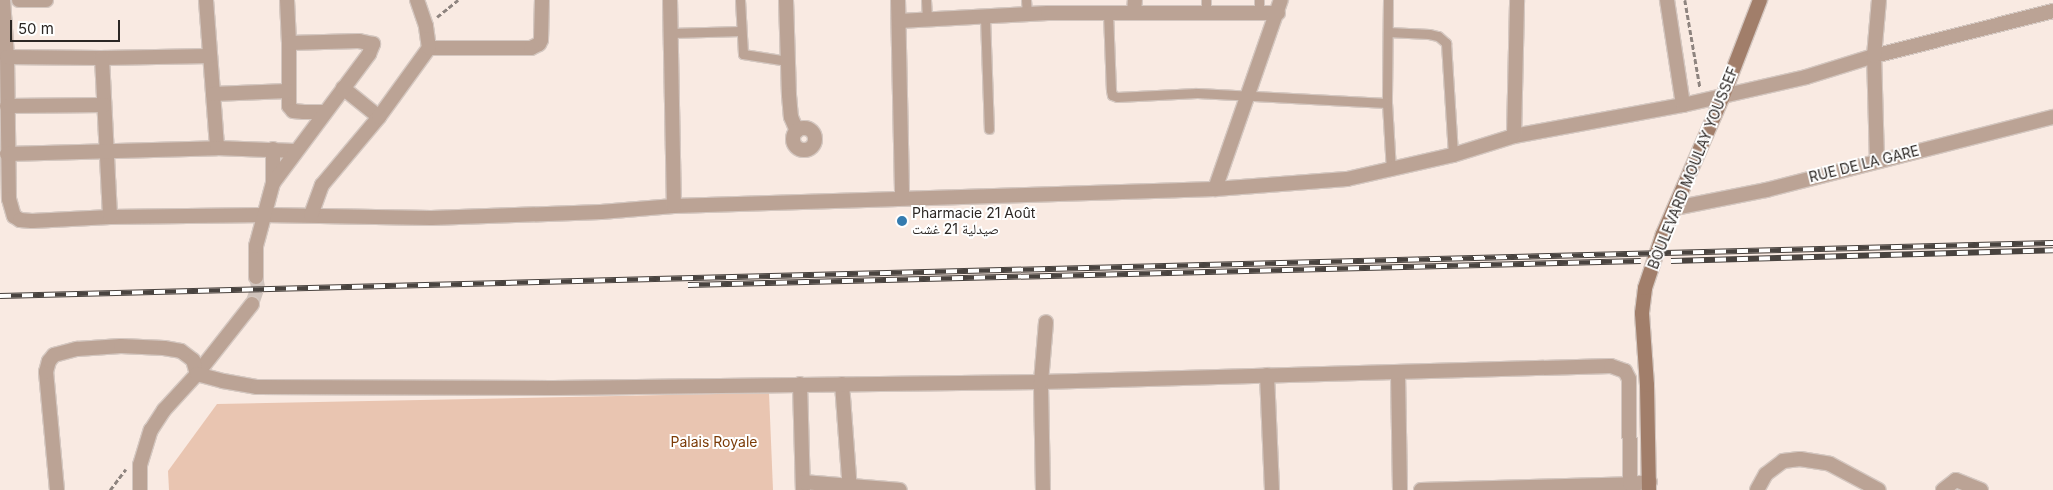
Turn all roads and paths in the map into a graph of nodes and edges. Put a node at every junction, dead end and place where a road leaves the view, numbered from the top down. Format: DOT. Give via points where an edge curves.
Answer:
graph roads {
  1 [pos="21,0"];
  2 [pos="46,0"];
  3 [pos="206,0"];
  4 [pos="287,0"];
  5 [pos="417,0"];
  6 [pos="458,0"];
  7 [pos="542,0"];
  8 [pos="670,0"];
  9 [pos="740,0"];
  10 [pos="786,0"];
  11 [pos="898,0"];
  12 [pos="926,0"];
  13 [pos="1388,0"];
  14 [pos="1516,0"];
  15 [pos="1667,0"];
  16 [pos="1685,0"];
  17 [pos="1760,0"];
  18 [pos="1879,0"];
  19 [pos="2,6"];
  20 [pos="1048,6"];
  21 [pos="1206,6"];
  22 [pos="1259,6"];
  23 [pos="1279,6"];
  24 [pos="1026,7"];
  25 [pos="1135,7"];
  26 [pos="2053,10"];
  27 [pos="1108,13"];
  28 [pos="985,17"];
  29 [pos="927,19"];
  30 [pos="899,21"];
  31 [pos="426,26"];
  32 [pos="741,31"];
  33 [pos="1388,32"];
  34 [pos="671,33"];
  35 [pos="290,43"];
  36 [pos="429,48"];
  37 [pos="7,56"];
  38 [pos="210,56"];
  39 [pos="1874,56"];
  40 [pos="102,58"];
  41 [pos="787,61"];
  42 [pos="343,88"];
  43 [pos="288,91"];
  44 [pos="212,94"];
  45 [pos="1249,94"];
  46 [pos="1723,96"];
  47 [pos="1682,98"];
  48 [pos="1387,103"];
  49 [pos="104,105"];
  50 [pos="7,106"];
  51 [pos="323,112"];
  52 [pos="379,117"];
  53 [pos="2053,117"];
  54 [pos="989,129"];
  55 [pos="797,131"];
  56 [pos="1514,136"];
  57 [pos="217,148"];
  58 [pos="273,149"];
  59 [pos="108,150"];
  60 [pos="295,151"];
  61 [pos="7,154"];
  62 [pos="1453,155"];
  63 [pos="1877,161"];
  64 [pos="1391,171"];
  65 [pos="273,182"];
  66 [pos="1215,189"];
  67 [pos="902,198"];
  68 [pos="674,206"];
  69 [pos="1675,208"];
  70 [pos="265,215"];
  71 [pos="311,215"];
  72 [pos="110,217"];
  73 [pos="256,277"];
  74 [pos="252,304"];
  75 [pos="1046,322"];
  76 [pos="197,374"];
  77 [pos="1398,374"];
  78 [pos="1267,376"];
  79 [pos="1041,382"];
  80 [pos="800,384"];
  81 [pos="842,384"];
  82 [pos="803,486"];
  83 [pos="1649,486"];
  84 [pos="1630,487"];
  85 [pos="850,488"];
  86 [pos="57,490"];
  87 [pos="140,490"];
  88 [pos="892,490"];
  89 [pos="900,490"];
  90 [pos="1043,490"];
  91 [pos="1272,490"];
  92 [pos="1400,490"];
  93 [pos="1421,490"];
  94 [pos="1757,490"];
  95 [pos="1879,490"];
  96 [pos="1943,490"];
  97 [pos="1981,490"];
  1 -- 2 [label="street"];
  1 -- 19 [label="street"];
  3 -- 38 [label="street"];
  4 -- 35 [label="street"];
  5 -- 31 [label="street"];
  6 -- 31 [label="path"];
  7 -- 36 [label="street" via="541,40 531,48"];
  8 -- 34 [label="street"];
  9 -- 32 [label="lane"];
  10 -- 41 [label="street"];
  11 -- 30 [label="street"];
  12 -- 29 [label="lane"];
  13 -- 33 [label="lane"];
  14 -- 56 [label="street"];
  15 -- 47 [label="street"];
  16 -- 47 [label="path" via="1700,88"];
  17 -- 46 [label="main road, BOULEVARD MOULAY YOUSSEF"];
  18 -- 39 [label="street"];
  19 -- 37 [label="street"];
  20 -- 24 [label="street"];
  20 -- 27 [label="street"];
  21 -- 22 [label="street"];
  21 -- 25 [label="street"];
  22 -- 23 [label="street"];
  23 -- 45 [label="street"];
  24 -- 28 [label="street"];
  25 -- 27 [label="street"];
  26 -- 39 [label="street"];
  27 -- 45 [label="lane" via="1112,95"];
  28 -- 29 [label="street"];
  28 -- 54 [label="lane"];
  29 -- 30 [label="street"];
  30 -- 67 [label="street"];
  31 -- 36 [label="street"];
  32 -- 34 [label="lane"];
  32 -- 41 [label="lane" via="743,54"];
  33 -- 48 [label="lane"];
  33 -- 62 [label="lane" via="1429,34 1446,43"];
  34 -- 68 [label="street"];
  35 -- 42 [label="street" via="359,41 373,44"];
  35 -- 43 [label="street"];
  36 -- 52 [label="street"];
  37 -- 40 [label="street"];
  37 -- 50 [label="street"];
  38 -- 40 [label="street"];
  38 -- 44 [label="street"];
  39 -- 46 [label="street" via="1806,77"];
  39 -- 63 [label="street"];
  40 -- 49 [label="street"];
  41 -- 55 [label="street" via="791,117"];
  42 -- 51 [label="street"];
  42 -- 52 [label="street"];
  43 -- 44 [label="street"];
  43 -- 51 [label="street" via="290,109"];
  44 -- 57 [label="street"];
  45 -- 48 [label="lane"];
  45 -- 66 [label="street"];
  46 -- 47 [label="street"];
  46 -- 69 [label="main road, BOULEVARD MOULAY YOUSSEF"];
  47 -- 56 [label="street"];
  48 -- 64 [label="lane"];
  49 -- 50 [label="street"];
  49 -- 59 [label="street"];
  50 -- 61 [label="street"];
  51 -- 60 [label="street"];
  52 -- 71 [label="street" via="322,185"];
  53 -- 63 [label="street, RUE DE LA GARE"];
  56 -- 62 [label="street"];
  57 -- 58 [label="street"];
  57 -- 59 [label="street"];
  58 -- 60 [label="street"];
  58 -- 65 [label="street"];
  59 -- 61 [label="street"];
  59 -- 72 [label="street"];
  60 -- 65 [label="street"];
  61 -- 72 [label="street" via="8,199 14,216 20,220"];
  62 -- 64 [label="street"];
  63 -- 69 [label="street, RUE DE LA GARE" via="1766,190"];
  64 -- 66 [label="street" via="1347,179"];
  65 -- 70 [label="street"];
  66 -- 67 [label="street"];
  67 -- 68 [label="street"];
  68 -- 71 [label="street" via="440,218"];
  69 -- 83 [label="main road, BOULEVARD MOULAY YOUSSEF" via="1645,288 1642,313"];
  70 -- 71 [label="street"];
  70 -- 72 [label="street"];
  70 -- 73 [label="street" via="256,246"];
  74 -- 76 [label="street"];
  75 -- 79 [label="street"];
  76 -- 80 [label="street" via="257,386 554,388"];
  76 -- 86 [label="street" via="193,360 181,351 164,348 121,346 77,349 54,355 46,372"];
  76 -- 87 [label="street" via="150,430 140,465"];
  77 -- 78 [label="street"];
  77 -- 84 [label="street" via="1619,368 1629,378"];
  77 -- 92 [label="street"];
  78 -- 79 [label="street"];
  78 -- 91 [label="street"];
  79 -- 81 [label="street"];
  79 -- 90 [label="street"];
  80 -- 81 [label="street"];
  80 -- 82 [label="street"];
  81 -- 85 [label="street"];
  82 -- 85 [label="street"];
  83 -- 84 [label="street"];
  84 -- 93 [label="street"];
  85 -- 88 [label="street"];
  88 -- 89 [label="street"];
  94 -- 95 [label="street" via="1766,474 1783,461 1800,459 1830,464"];
  96 -- 97 [label="street" via="1956,480"];
}
